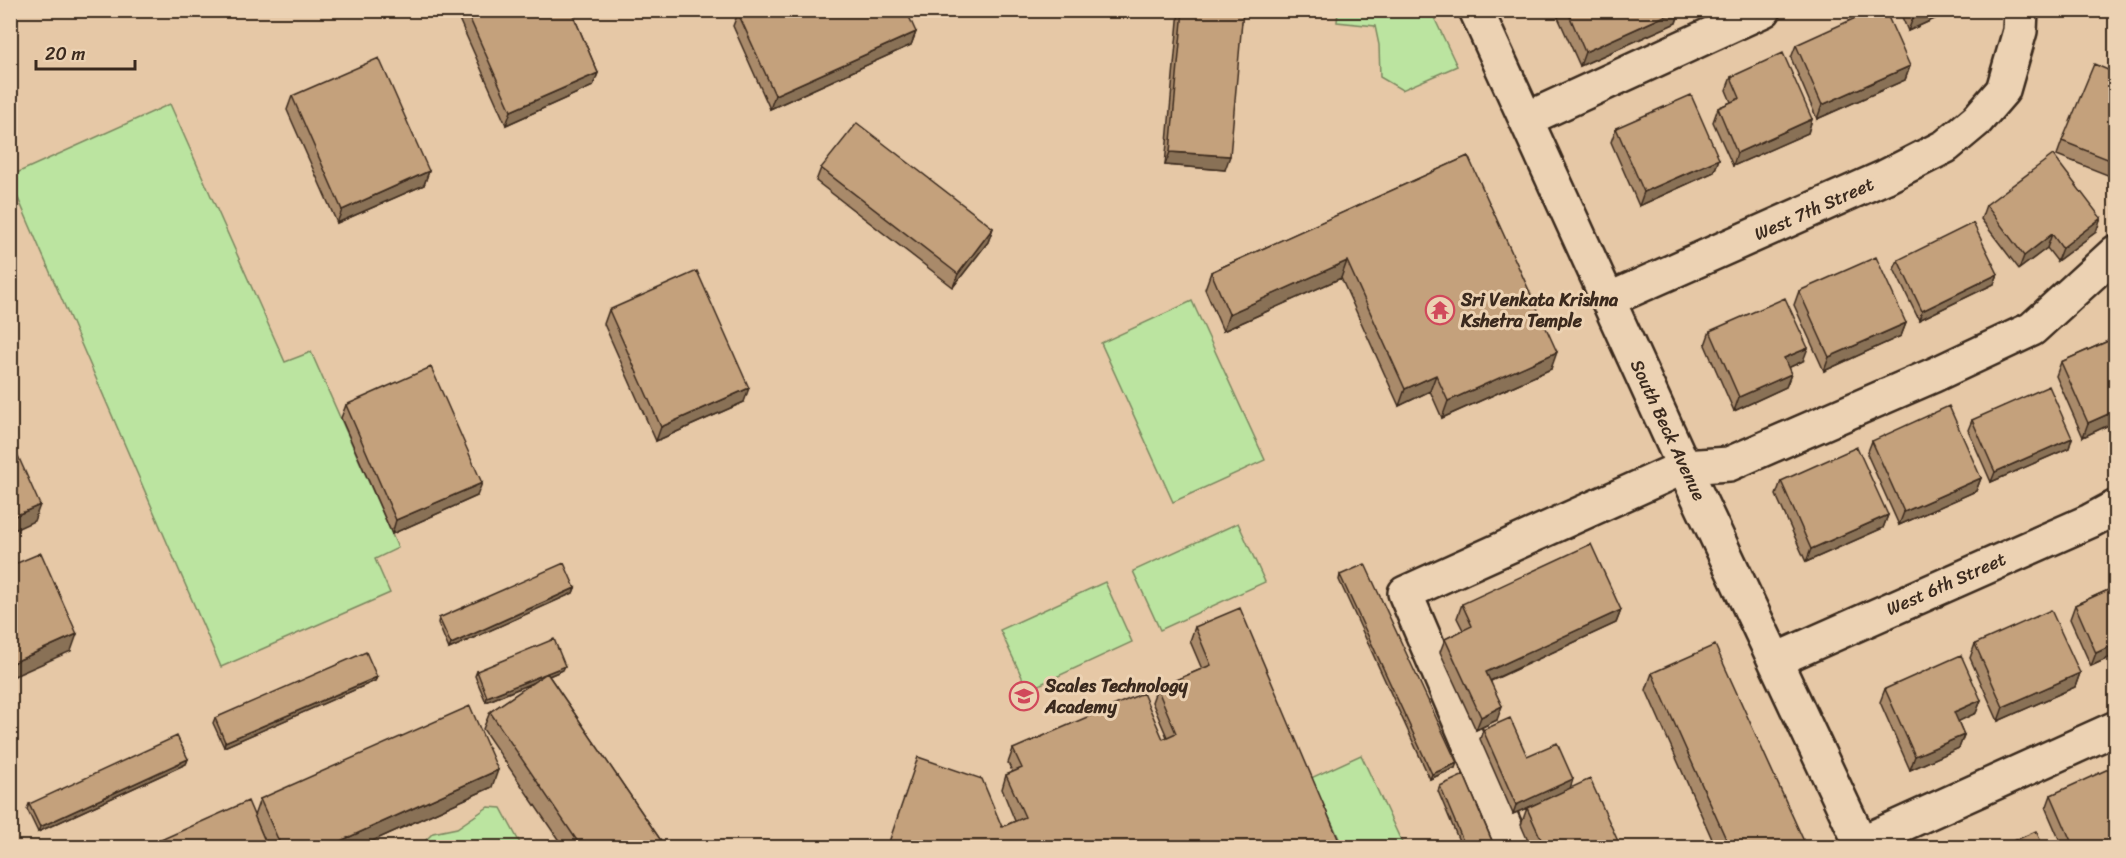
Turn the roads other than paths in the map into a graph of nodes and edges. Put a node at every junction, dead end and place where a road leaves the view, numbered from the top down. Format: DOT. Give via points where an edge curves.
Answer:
graph roads {
  1 [pos="1476,10"];
  2 [pos="1764,10"];
  3 [pos="2021,10"];
  4 [pos="1527,119"];
  5 [pos="2115,252"];
  6 [pos="1608,300"];
  7 [pos="1684,467"];
  8 [pos="2115,507"];
  9 [pos="1776,660"];
  10 [pos="2115,728"];
  11 [pos="1862,845"];
  12 [pos="1514,848"];
  1 -- 4 [label="street, South Beck Avenue"];
  2 -- 4 [label="street"];
  3 -- 6 [label="street, West 7th Street" via="2020,31 2003,90 1977,120 1946,146"];
  4 -- 6 [label="street, South Beck Avenue"];
  5 -- 7 [label="street" via="2032,329 1729,464"];
  6 -- 7 [label="street, South Beck Avenue"];
  7 -- 9 [label="street, South Beck Avenue"];
  7 -- 12 [label="street" via="1405,593"];
  8 -- 9 [label="street, West 6th Street"];
  9 -- 11 [label="street, South Beck Avenue"];
  10 -- 11 [label="street"];
}
